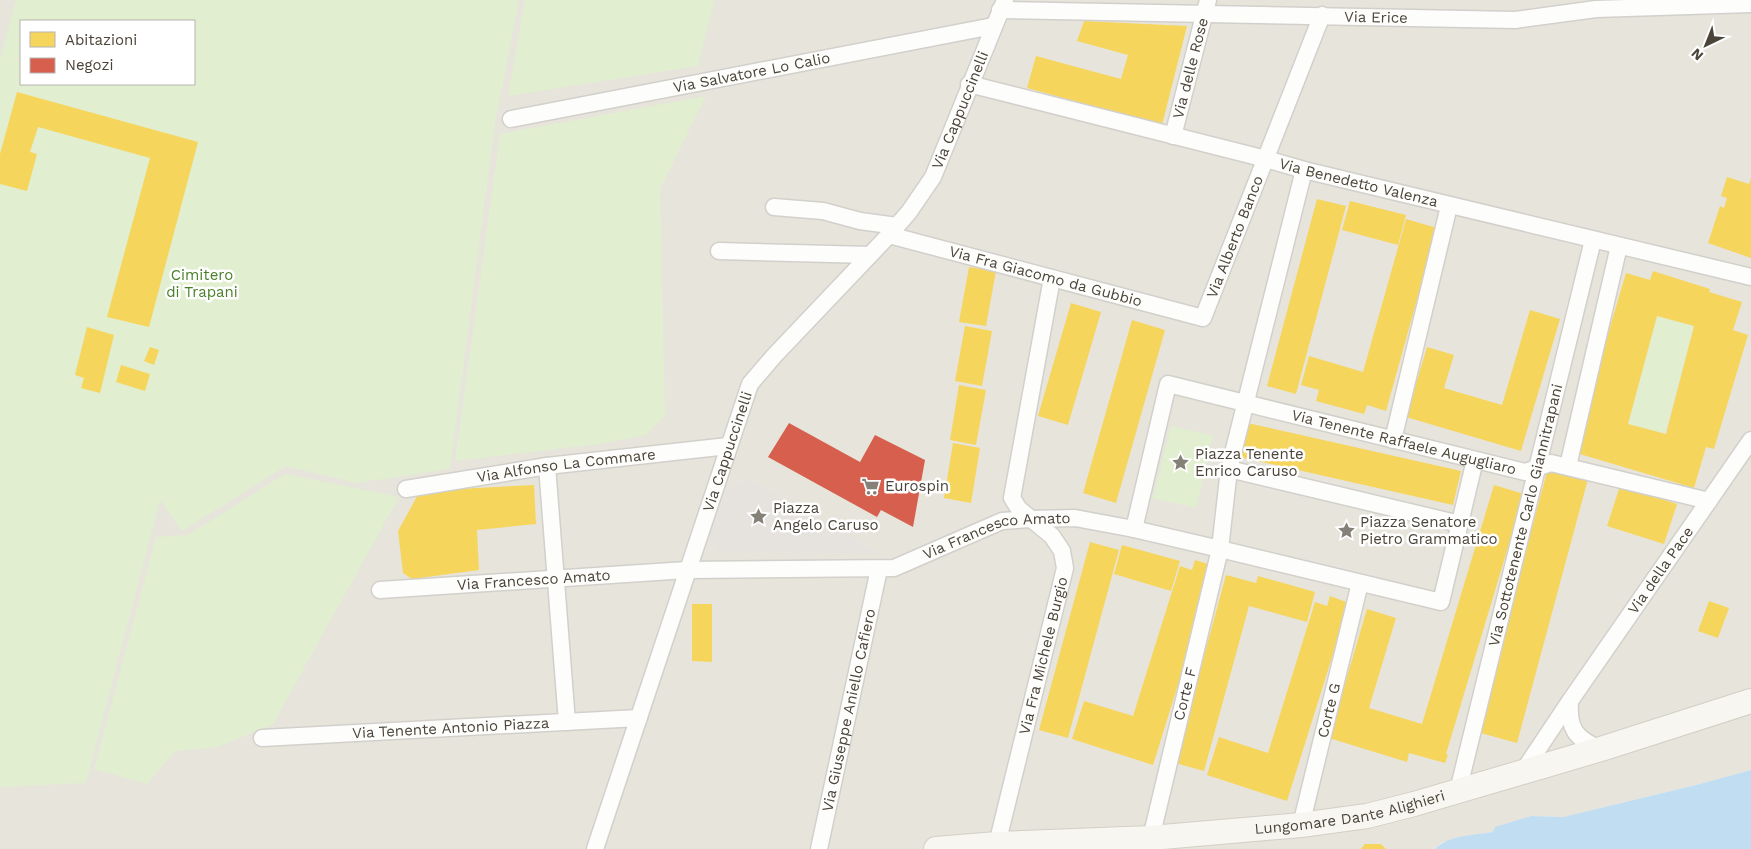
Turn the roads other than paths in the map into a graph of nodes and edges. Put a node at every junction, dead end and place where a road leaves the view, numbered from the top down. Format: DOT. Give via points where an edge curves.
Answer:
graph roads {
  1 [pos="1596,4"];
  2 [pos="1751,4"];
  3 [pos="1002,5"];
  4 [pos="1206,7"];
  5 [pos="1322,16"];
  6 [pos="993,26"];
  7 [pos="969,84"];
  8 [pos="511,119"];
  9 [pos="1173,136"];
  10 [pos="1266,159"];
  11 [pos="1304,170"];
  12 [pos="1449,206"];
  13 [pos="774,207"];
  14 [pos="893,231"];
  15 [pos="1593,240"];
  16 [pos="1619,246"];
  17 [pos="719,251"];
  18 [pos="870,255"];
  19 [pos="1751,277"];
  20 [pos="1052,278"];
  21 [pos="1203,318"];
  22 [pos="1246,404"];
  23 [pos="1393,440"];
  24 [pos="1751,440"];
  25 [pos="728,446"];
  26 [pos="1475,460"];
  27 [pos="547,466"];
  28 [pos="1568,466"];
  29 [pos="1538,467"];
  30 [pos="1229,469"];
  31 [pos="406,489"];
  32 [pos="1709,501"];
  33 [pos="1031,519"];
  34 [pos="1460,524"];
  35 [pos="1134,529"];
  36 [pos="1220,549"];
  37 [pos="879,569"];
  38 [pos="687,570"];
  39 [pos="556,578"];
  40 [pos="380,590"];
  41 [pos="1359,590"];
  42 [pos="1570,701"];
  43 [pos="1751,701"];
  44 [pos="639,718"];
  45 [pos="567,722"];
  46 [pos="262,738"];
  47 [pos="1601,749"];
  48 [pos="1524,770"];
  49 [pos="1458,791"];
  50 [pos="1301,825"];
  51 [pos="1151,838"];
  52 [pos="997,844"];
  53 [pos="595,849"];
  54 [pos="819,849"];
  55 [pos="936,849"];
  1 -- 2 [label="street, Via Erice"];
  1 -- 5 [label="street, Via Erice" via="1515,20"];
  3 -- 4 [label="street, Via Erice"];
  3 -- 6 [label="street, Via Cappuccinelli"];
  4 -- 5 [label="street, Via Erice"];
  4 -- 9 [label="street, Via delle Rose"];
  5 -- 10 [label="street, Via Alberto Banco"];
  6 -- 7 [label="street, Via Cappuccinelli"];
  6 -- 8 [label="street, Via Salvatore Lo Calio"];
  7 -- 9 [label="street, Via Benedetto Valenza"];
  7 -- 14 [label="street, Via Cappuccinelli" via="933,177"];
  9 -- 10 [label="street, Via Benedetto Valenza"];
  10 -- 11 [label="street, Via Benedetto Valenza"];
  10 -- 21 [label="street, Via Alberto Banco"];
  11 -- 12 [label="street, Via Benedetto Valenza"];
  11 -- 22 [label="street, Corte F"];
  12 -- 15 [label="street, Via Benedetto Valenza"];
  12 -- 23 [label="street"];
  13 -- 14 [label="street, Via Fra Giacomo da Gubbio" via="823,211"];
  14 -- 18 [label="street, Via Cappuccinelli"];
  14 -- 20 [label="street, Via Fra Giacomo da Gubbio"];
  15 -- 16 [label="street, Via Benedetto Valenza"];
  15 -- 29 [label="street, Via Sottotenente Carlo Giannitrapani"];
  16 -- 19 [label="street, Via Benedetto Valenza"];
  16 -- 28 [label="street, Via Sottotenente Carlo Giannitrapani"];
  17 -- 18 [label="street"];
  18 -- 25 [label="street, Via Cappuccinelli" via="750,384"];
  20 -- 21 [label="street, Via Fra Giacomo da Gubbio"];
  20 -- 33 [label="street, Via Fra Michele Burgio" via="1012,498"];
  22 -- 23 [label="street, Via Tenente Raffaele Augugliaro"];
  22 -- 30 [label="street, Corte F"];
  22 -- 35 [label="street, Via Tenente Raffaele Augugliaro" via="1168,384"];
  23 -- 26 [label="street, Via Tenente Raffaele Augugliaro"];
  24 -- 32 [label="street, Via della Pace"];
  25 -- 27 [label="street, Via Alfonso La Commare"];
  25 -- 38 [label="street, Via Cappuccinelli"];
  26 -- 29 [label="street, Via Tenente Raffaele Augugliaro" via="1525,472"];
  26 -- 34 [label="street"];
  27 -- 31 [label="street, Via Alfonso La Commare"];
  27 -- 39 [label="street"];
  28 -- 29 [label="street, Via Tenente Raffaele Augugliaro" via="1551,463"];
  28 -- 32 [label="street, Via Tenente Raffaele Augugliaro"];
  29 -- 49 [label="street, Via Sottotenente Carlo Giannitrapani"];
  30 -- 34 [label="street"];
  30 -- 36 [label="street, Corte F"];
  32 -- 42 [label="street, Via della Pace"];
  33 -- 35 [label="street, Via Francesco Amato" via="1075,518"];
  33 -- 37 [label="street, Via Francesco Amato" via="1002,521 894,568"];
  33 -- 52 [label="street, Via Fra Michele Burgio" via="1052,536 1062,550 1065,568"];
  34 -- 41 [label="street, Via Francesco Amato" via="1441,602"];
  35 -- 36 [label="street, Via Francesco Amato"];
  36 -- 41 [label="street, Via Francesco Amato"];
  36 -- 51 [label="street, Corte F"];
  37 -- 38 [label="street, Via Francesco Amato"];
  37 -- 54 [label="street, Via Giuseppe Aniello Cafiero"];
  38 -- 39 [label="street, Via Francesco Amato"];
  38 -- 44 [label="street, Via Cappuccinelli"];
  39 -- 40 [label="street, Via Francesco Amato"];
  39 -- 45 [label="street"];
  41 -- 50 [label="street, Corte G"];
  42 -- 47 [label="street" via="1569,717 1574,732 1586,743"];
  42 -- 48 [label="street, Via della Pace"];
  43 -- 47 [label="main road, Lungomare Dante Alighieri"];
  44 -- 45 [label="street, Via Tenente Antonio Piazza"];
  44 -- 53 [label="street, Via Cappuccinelli"];
  45 -- 46 [label="street, Via Tenente Antonio Piazza"];
  47 -- 48 [label="main road, Lungomare Dante Alighieri"];
  48 -- 49 [label="main road, Lungomare Dante Alighieri"];
  49 -- 50 [label="main road, Lungomare Dante Alighieri" via="1367,816"];
  50 -- 51 [label="main road, Lungomare Dante Alighieri"];
  51 -- 52 [label="main road, Lungomare Dante Alighieri"];
  52 -- 55 [label="main road, Lungomare Dante Alighieri"];
}
